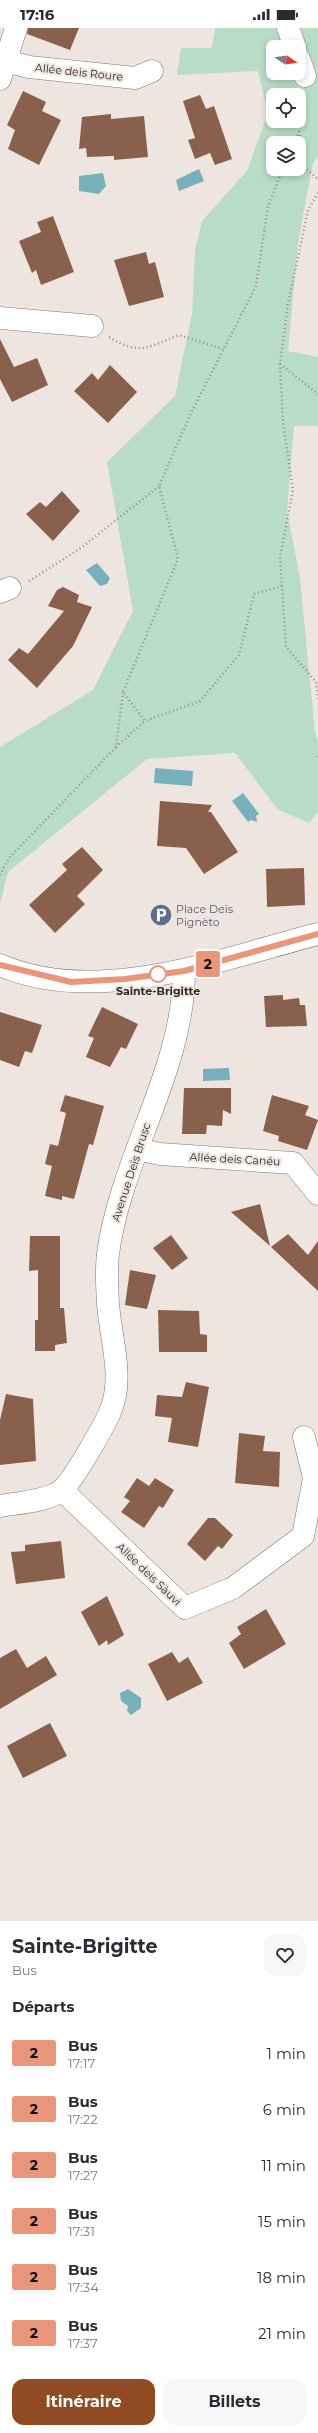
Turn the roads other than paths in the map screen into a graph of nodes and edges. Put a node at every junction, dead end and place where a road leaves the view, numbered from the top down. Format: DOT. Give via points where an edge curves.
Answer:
graph roads {
  1 [pos="16,28"];
  2 [pos="288,28"];
  3 [pos="292,40"];
  4 [pos="3,70"];
  5 [pos="152,71"];
  6 [pos="0,318"];
  7 [pos="92,326"];
  8 [pos="318,934"];
  9 [pos="0,965"];
  10 [pos="184,971"];
  11 [pos="138,1149"];
  12 [pos="318,1194"];
  13 [pos="304,1436"];
  14 [pos="62,1490"];
  15 [pos="0,1506"];
  1 -- 4 [label="street"];
  2 -- 3 [label="street"];
  4 -- 5 [label="street, Allée deis Roure" via="29,67 135,78"];
  6 -- 7 [label="street"];
  8 -- 10 [label="street"];
  9 -- 10 [label="street" via="71,982 125,979"];
  10 -- 11 [label="street, Avenue Deïs Brusc" via="184,1000 176,1035"];
  11 -- 12 [label="street, Allée deis Canéu" via="160,1154 293,1162"];
  11 -- 14 [label="street, Avenue Deïs Brusc" via="116,1211 108,1255 108,1302 117,1381 111,1411"];
  13 -- 14 [label="street, Allée deis Sàuvi" via="314,1478 303,1536 233,1588 185,1608"];
  14 -- 15 [label="street" via="36,1500"];
}
